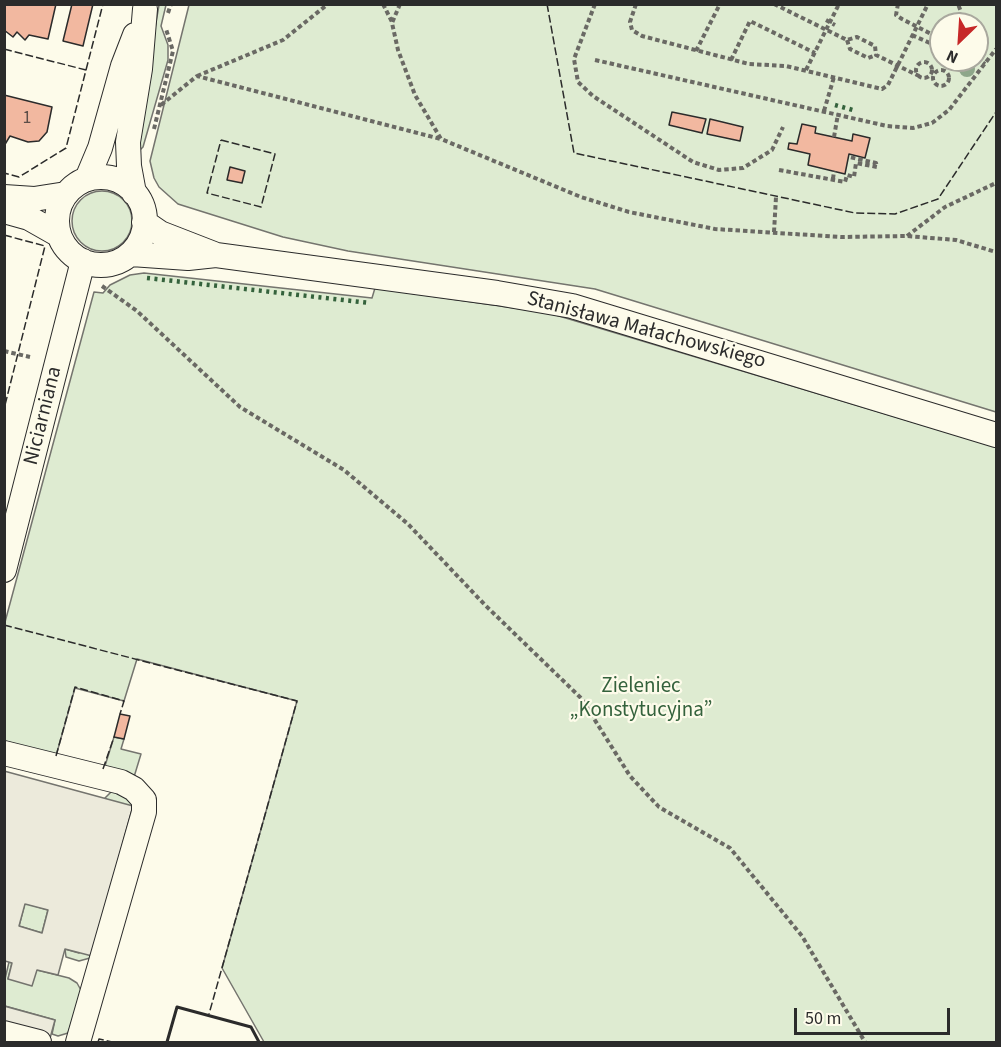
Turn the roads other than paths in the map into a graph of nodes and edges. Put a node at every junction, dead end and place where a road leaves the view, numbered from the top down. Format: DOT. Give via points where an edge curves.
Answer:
graph roads {
  1 [pos="153,10"];
  2 [pos="87,179"];
  3 [pos="134,193"];
  4 [pos="66,194"];
  5 [pos="4,197"];
  6 [pos="4,211"];
  7 [pos="144,222"];
  8 [pos="59,235"];
  9 [pos="130,254"];
  10 [pos="216,255"];
  11 [pos="83,261"];
  12 [pos="996,435"];
  13 [pos="4,570"];
  14 [pos="4,753"];
  15 [pos="4,1033"];
  16 [pos="39,1042"];
  17 [pos="78,1042"];
  1 -- 2 [label="street" via="123,66"];
  1 -- 3 [label="street" via="128,142"];
  2 -- 3 [label="street" via="116,180"];
  2 -- 4 [label="street"];
  3 -- 7 [label="street"];
  4 -- 5 [label="street" via="34,199"];
  4 -- 8 [label="street" via="57,213"];
  6 -- 8 [label="street" via="29,218"];
  7 -- 9 [label="street"];
  7 -- 10 [label="street, Stanisława Małachowskiego" via="160,233"];
  8 -- 11 [label="street" via="68,251"];
  9 -- 10 [label="street, Stanisława Małachowskiego" via="188,258"];
  9 -- 11 [label="street" via="110,264"];
  10 -- 12 [label="street, Stanisława Małachowskiego" via="572,306"];
  11 -- 13 [label="street, Niciarniana"];
  14 -- 17 [label="street" via="121,782 144,800 144,812"];
  15 -- 16 [label="street"];
}
